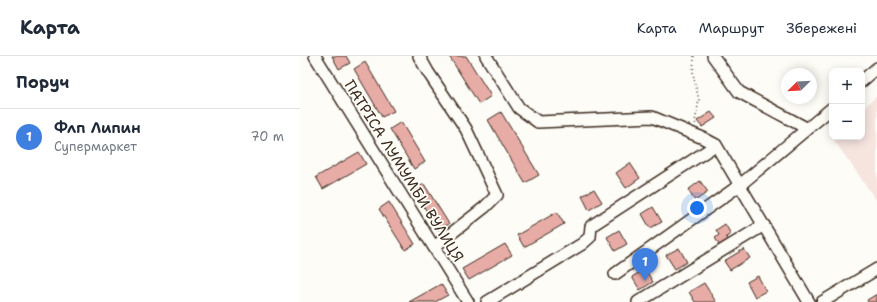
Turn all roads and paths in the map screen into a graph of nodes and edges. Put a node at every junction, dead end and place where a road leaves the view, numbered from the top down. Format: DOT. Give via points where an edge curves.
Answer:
graph roads {
  1 [pos="315,56"];
  2 [pos="419,56"];
  3 [pos="486,56"];
  4 [pos="694,56"];
  5 [pos="713,56"];
  6 [pos="877,68"];
  7 [pos="865,78"];
  8 [pos="829,111"];
  9 [pos="808,129"];
  10 [pos="703,138"];
  11 [pos="716,145"];
  12 [pos="740,185"];
  13 [pos="764,225"];
  14 [pos="434,247"];
  15 [pos="877,269"];
  16 [pos="615,274"];
  17 [pos="468,302"];
  18 [pos="487,302"];
  19 [pos="638,302"];
  20 [pos="809,302"];
  21 [pos="822,302"];
  1 -- 14 [label="street, ПАТРІСА ЛУМУМБИ ВУЛИЦЯ"];
  2 -- 14 [label="street" via="466,130 497,194 480,211"];
  3 -- 10 [label="street" via="519,108 538,122 652,117"];
  4 -- 10 [label="path" via="693,74 699,100 695,122"];
  5 -- 9 [label="street" via="739,92"];
  6 -- 7 [label="street"];
  8 -- 9 [label="street"];
  9 -- 12 [label="street"];
  10 -- 11 [label="street"];
  11 -- 12 [label="street"];
  11 -- 18 [label="street" via="591,226 590,237 582,244"];
  12 -- 13 [label="street"];
  12 -- 16 [label="street"];
  13 -- 19 [label="street"];
  13 -- 20 [label="street"];
  14 -- 17 [label="street, ПАТРІСА ЛУМУМБИ ВУЛИЦЯ"];
  15 -- 21 [label="street"];
}
